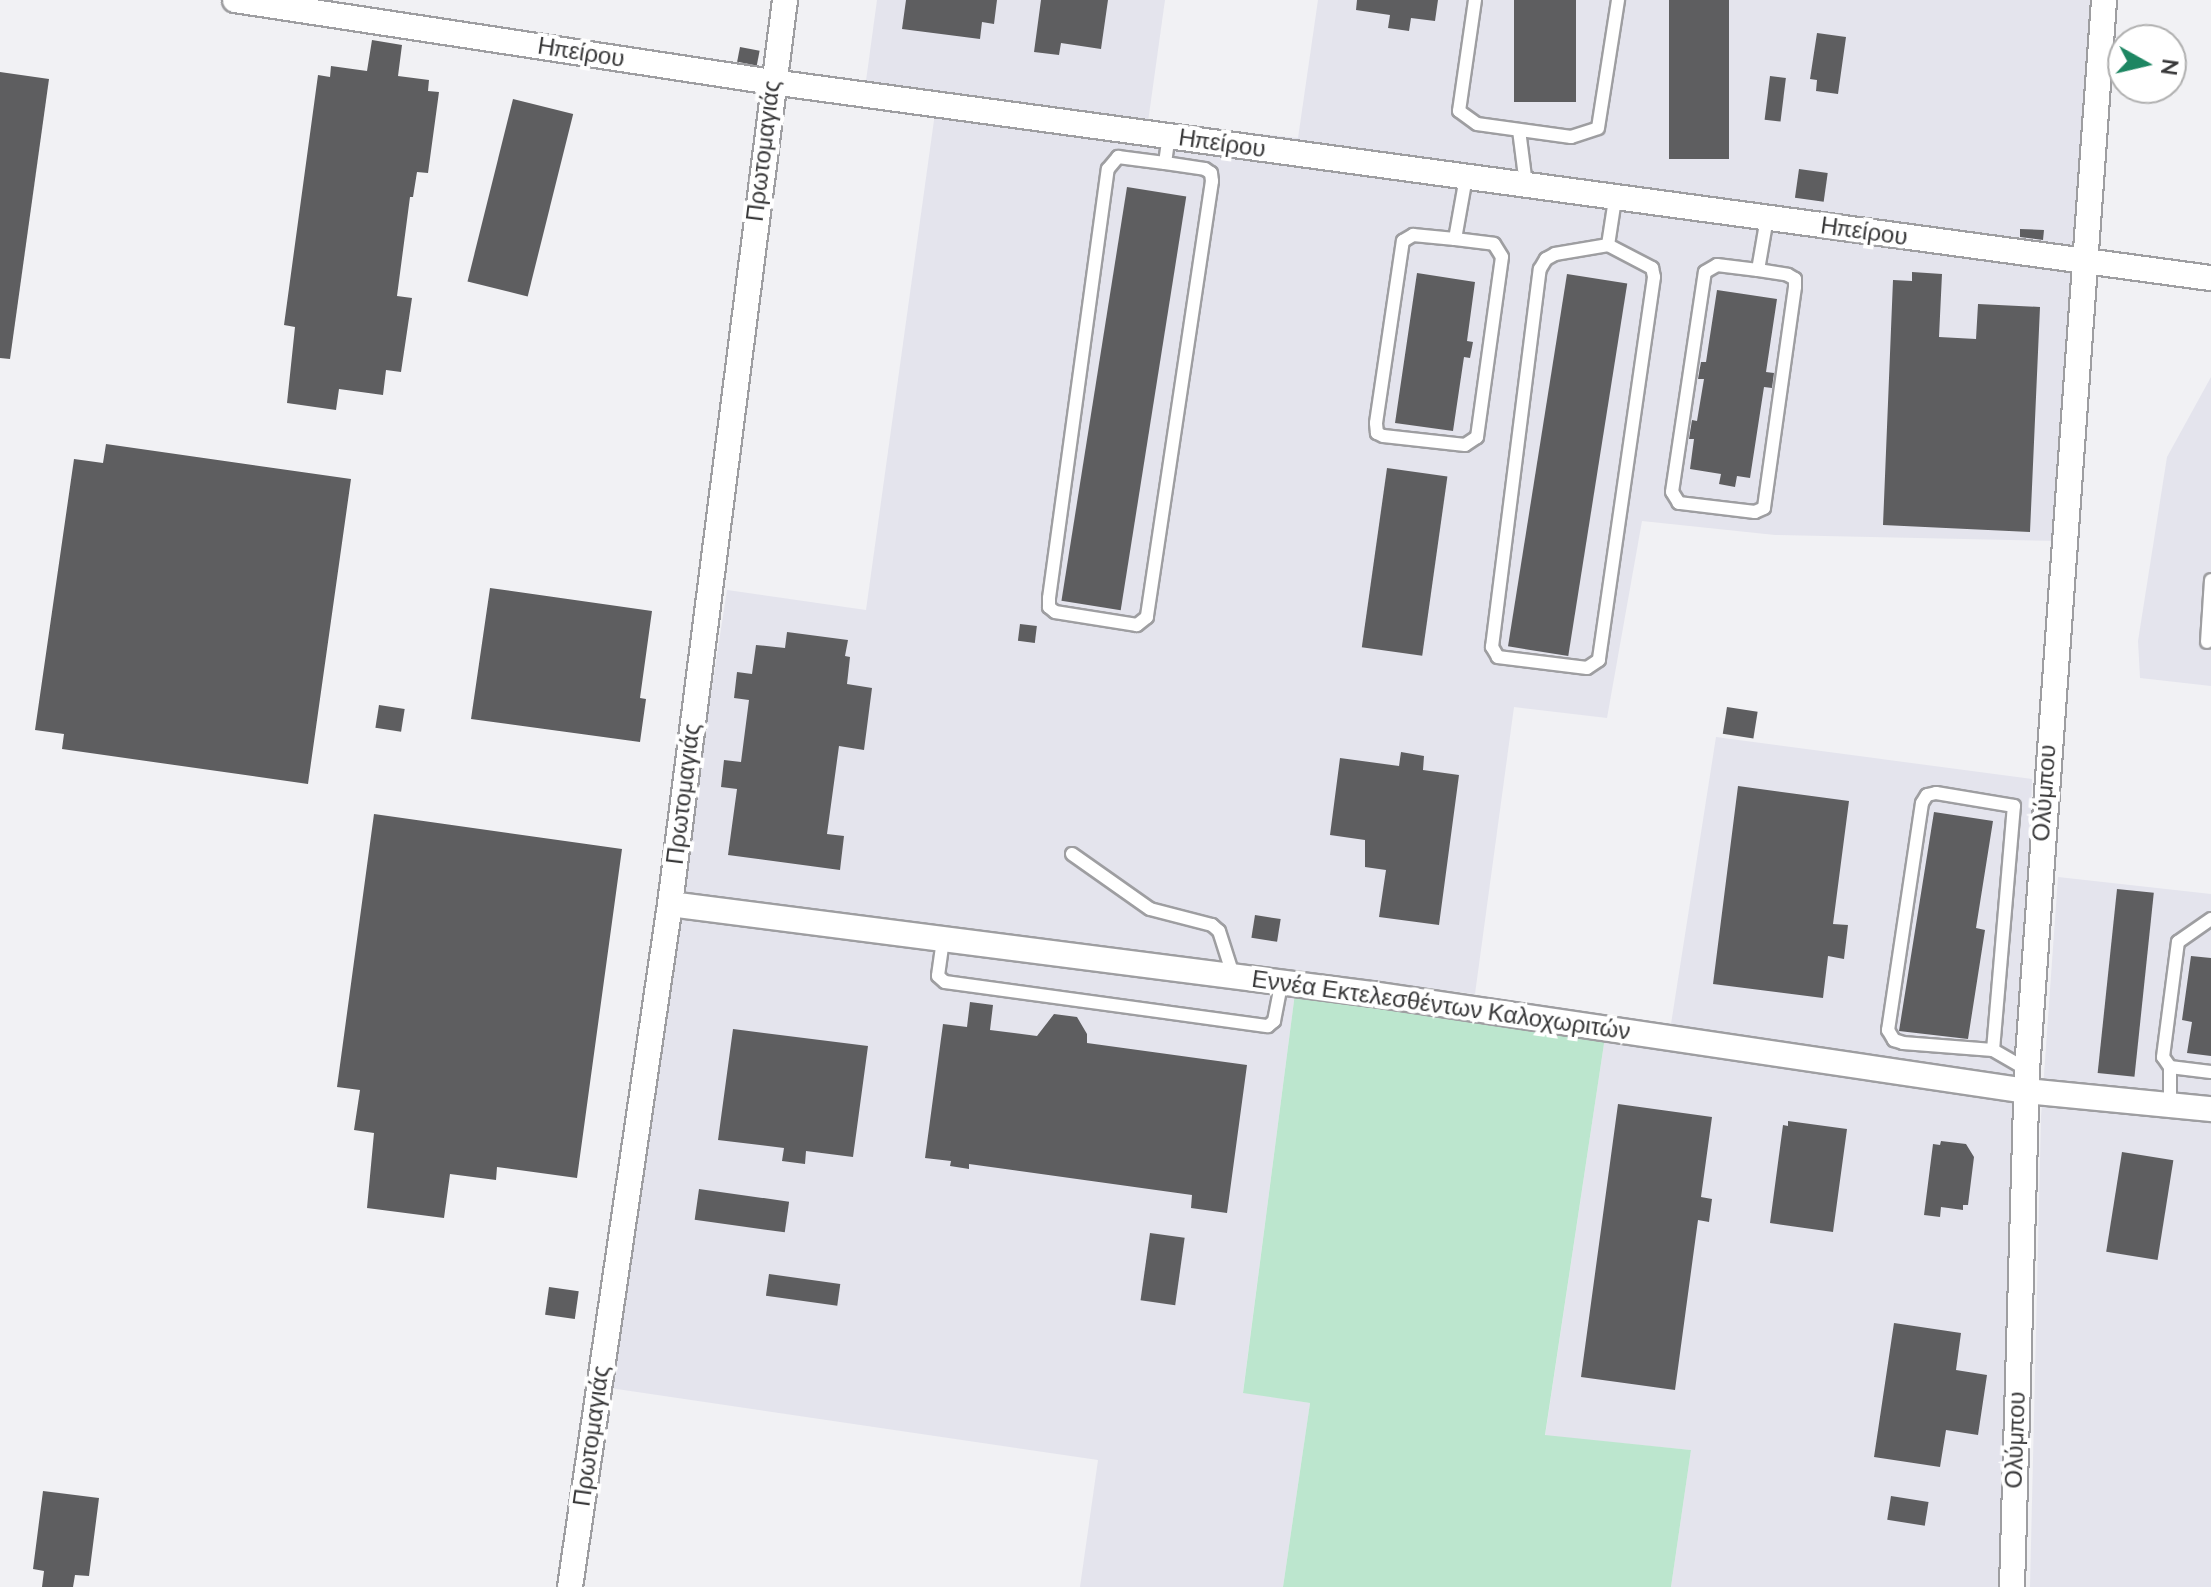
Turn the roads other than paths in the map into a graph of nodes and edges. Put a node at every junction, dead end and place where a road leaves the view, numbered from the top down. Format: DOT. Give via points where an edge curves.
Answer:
graph roads {
  1 [pos="235,0"];
  2 [pos="785,0"];
  3 [pos="1475,0"];
  4 [pos="1618,0"];
  5 [pos="2104,0"];
  6 [pos="772,82"];
  7 [pos="1519,130"];
  8 [pos="1169,136"];
  9 [pos="1165,163"];
  10 [pos="1466,177"];
  11 [pos="1526,185"];
  12 [pos="1615,199"];
  13 [pos="1767,218"];
  14 [pos="1455,239"];
  15 [pos="1608,245"];
  16 [pos="2088,262"];
  17 [pos="1758,270"];
  18 [pos="2211,278"];
  19 [pos="2211,580"];
  20 [pos="2207,642"];
  21 [pos="1072,854"];
  22 [pos="670,904"];
  23 [pos="2211,919"];
  24 [pos="943,940"];
  25 [pos="1234,978"];
  26 [pos="1281,984"];
  27 [pos="1993,1050"];
  28 [pos="2170,1067"];
  29 [pos="2211,1072"];
  30 [pos="2026,1081"];
  31 [pos="2170,1104"];
  32 [pos="2211,1109"];
  33 [pos="570,1587"];
  34 [pos="2012,1587"];
  1 -- 6 [label="street, Ηπείρου"];
  2 -- 6 [label="street, Πρωτομαγιάς"];
  3 -- 7 [label="lane" via="1459,111 1477,124"];
  4 -- 7 [label="lane" via="1598,128 1571,137"];
  5 -- 16 [label="street, Ολύμπου"];
  6 -- 8 [label="street, Ηπείρου"];
  6 -- 22 [label="street, Πρωτομαγιάς"];
  7 -- 11 [label="lane"];
  8 -- 9 [label="lane"];
  8 -- 10 [label="street, Ηπείρου"];
  9 -- 9 [label="lane" via="1118,157 1108,169 1049,598 1055,612 1137,625 1147,617 1212,181 1205,169"];
  10 -- 11 [label="street, Ηπείρου"];
  10 -- 14 [label="lane"];
  11 -- 12 [label="street, Ηπείρου"];
  12 -- 13 [label="street, Ηπείρου"];
  12 -- 15 [label="lane"];
  13 -- 16 [label="street, Ηπείρου"];
  13 -- 17 [label="lane"];
  14 -- 14 [label="lane" via="1413,235 1403,241 1376,423 1383,436 1465,445 1477,437 1502,257 1494,244"];
  15 -- 15 [label="lane" via="1555,254 1540,269 1492,647 1498,657 1587,668 1599,660 1654,277 1652,268"];
  16 -- 18 [label="street, Ηπείρου"];
  16 -- 30 [label="street, Ολύμπου" via="2045,777"];
  17 -- 17 [label="lane" via="1717,265 1705,272 1672,492 1679,503 1755,512 1764,508 1795,279"];
  19 -- 20 [label="lane"];
  21 -- 25 [label="lane" via="1150,909 1212,925 1219,931"];
  22 -- 24 [label="street, Εννέα Εκτελεσθέντων Καλοχωριτών"];
  22 -- 33 [label="street, Πρωτομαγιάς"];
  23 -- 28 [label="lane" via="2178,942 2163,1057"];
  24 -- 25 [label="street, Εννέα Εκτελεσθέντων Καλοχωριτών"];
  24 -- 26 [label="lane" via="938,976 945,982 1237,1022 1272,1025"];
  25 -- 26 [label="street, Εννέα Εκτελεσθέντων Καλοχωριτών"];
  26 -- 30 [label="street, Εννέα Εκτελεσθέντων Καλοχωριτών"];
  27 -- 27 [label="lane" via="1903,1043 1888,1030 1927,795 2014,806"];
  27 -- 30 [label="lane"];
  28 -- 29 [label="lane"];
  28 -- 31 [label="lane"];
  30 -- 31 [label="street, Εννέα Εκτελεσθέντων Καλοχωριτών"];
  30 -- 34 [label="street, Ολύμπου"];
  31 -- 32 [label="street, Εννέα Εκτελεσθέντων Καλοχωριτών"];
}
